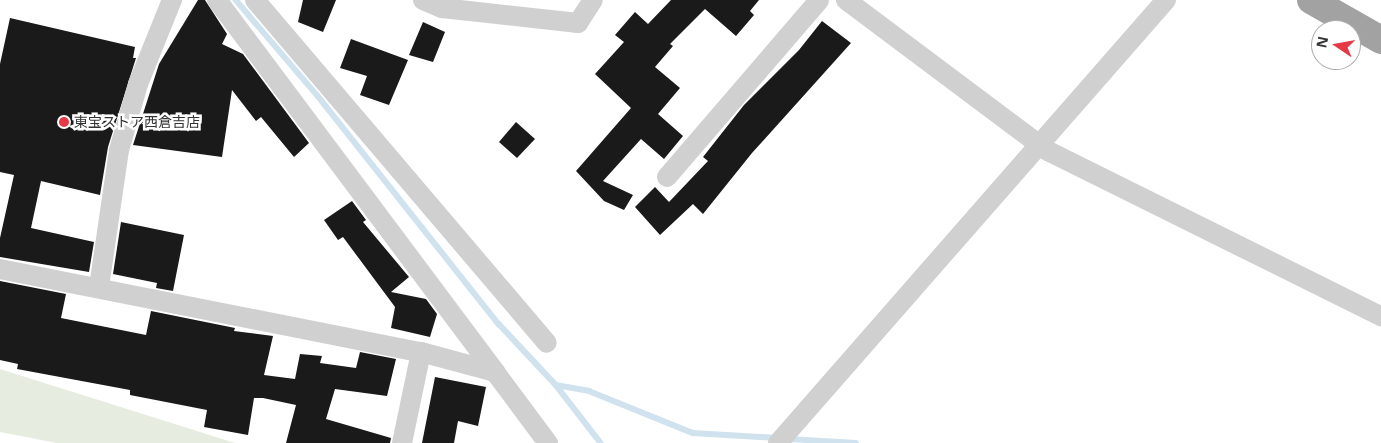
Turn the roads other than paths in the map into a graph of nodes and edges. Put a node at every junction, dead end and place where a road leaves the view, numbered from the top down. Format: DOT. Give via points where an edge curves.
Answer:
graph roads {
  1 [pos="172,0"];
  2 [pos="217,0"];
  3 [pos="255,0"];
  4 [pos="423,0"];
  5 [pos="593,0"];
  6 [pos="819,0"];
  7 [pos="846,0"];
  8 [pos="1166,0"];
  9 [pos="1311,0"];
  10 [pos="1381,40"];
  11 [pos="1038,142"];
  12 [pos="667,177"];
  13 [pos="0,269"];
  14 [pos="99,287"];
  15 [pos="1381,316"];
  16 [pos="547,343"];
  17 [pos="421,352"];
  18 [pos="495,372"];
  19 [pos="402,443"];
  20 [pos="548,443"];
  21 [pos="778,443"];
  1 -- 14 [label="street" via="138,84 119,150"];
  2 -- 18 [label="street"];
  3 -- 16 [label="street"];
  4 -- 5 [label="street" via="442,8 578,23"];
  6 -- 12 [label="street"];
  7 -- 11 [label="street"];
  8 -- 11 [label="street"];
  9 -- 10 [label="highway"];
  11 -- 15 [label="street" via="1048,150"];
  11 -- 21 [label="street"];
  13 -- 14 [label="street"];
  14 -- 17 [label="street"];
  17 -- 18 [label="street"];
  17 -- 19 [label="street"];
  18 -- 20 [label="street"];
}
